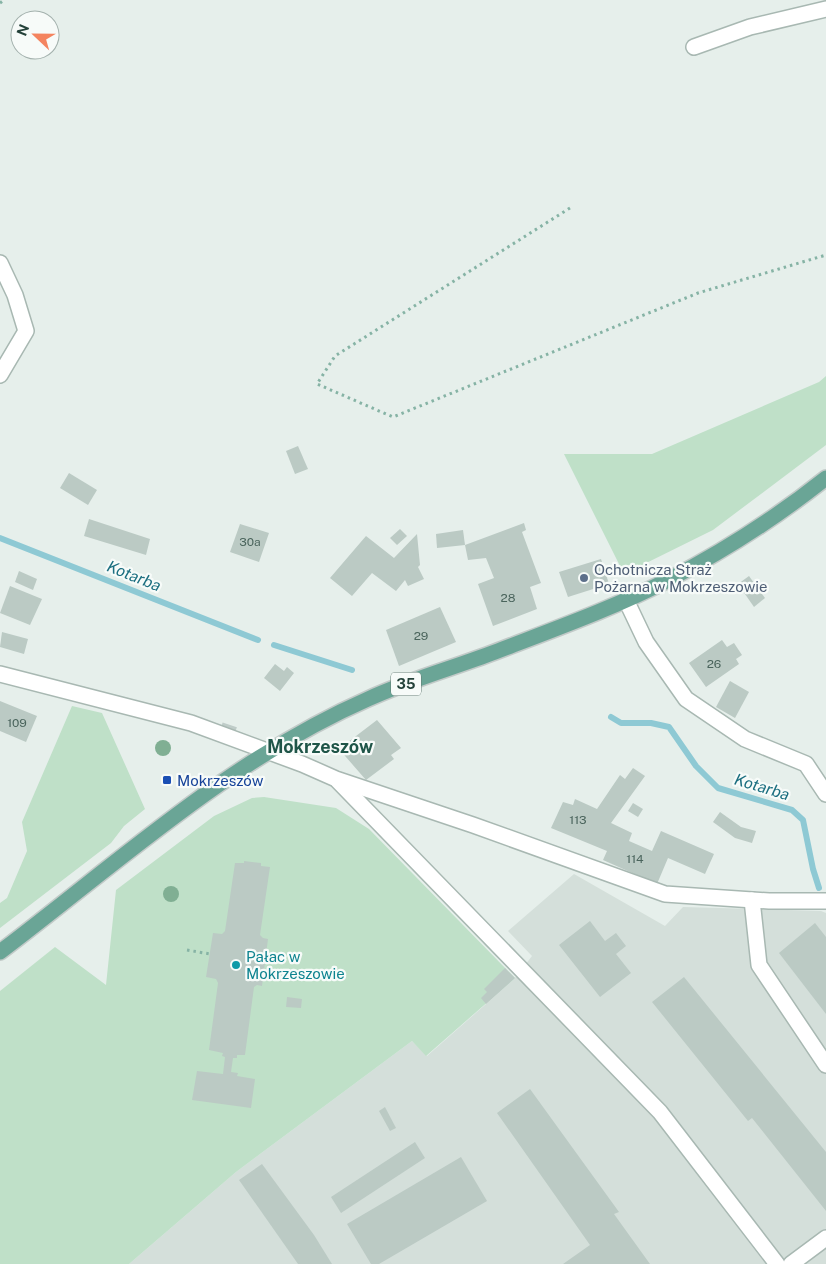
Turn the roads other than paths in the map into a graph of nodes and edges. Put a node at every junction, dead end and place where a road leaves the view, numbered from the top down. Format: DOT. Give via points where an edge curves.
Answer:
graph roads {
  1 [pos="826,9"];
  2 [pos="694,47"];
  3 [pos="0,263"];
  4 [pos="0,375"];
  5 [pos="826,478"];
  6 [pos="626,600"];
  7 [pos="0,674"];
  8 [pos="267,752"];
  9 [pos="336,779"];
  10 [pos="826,794"];
  11 [pos="752,900"];
  12 [pos="826,901"];
  13 [pos="0,952"];
  14 [pos="826,1065"];
  15 [pos="826,1238"];
  16 [pos="777,1264"];
  17 [pos="791,1264"];
  1 -- 2 [label="street" via="750,27"];
  3 -- 4 [label="street" via="16,295 26,331"];
  5 -- 6 [label="main road, 35" via="742,538 667,581"];
  6 -- 8 [label="main road, 35" via="368,698"];
  6 -- 10 [label="street" via="646,642 686,699 745,739 806,764"];
  7 -- 8 [label="street" via="191,723"];
  8 -- 9 [label="street"];
  8 -- 13 [label="main road, 35" via="182,810"];
  9 -- 11 [label="street" via="665,894"];
  9 -- 16 [label="street" via="660,1112"];
  11 -- 12 [label="street"];
  11 -- 14 [label="street" via="759,965"];
  15 -- 17 [label="street"];
}
